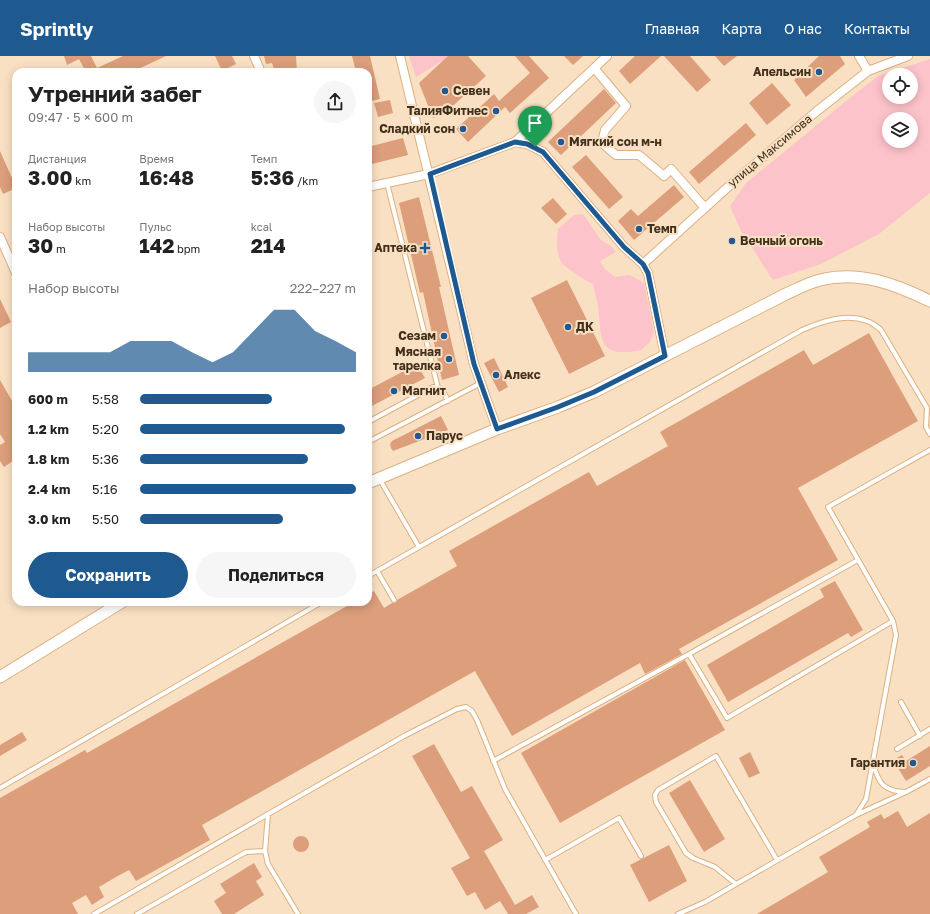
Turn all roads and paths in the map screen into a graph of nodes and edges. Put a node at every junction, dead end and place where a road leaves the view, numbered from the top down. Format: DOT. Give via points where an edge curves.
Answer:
graph roads {
  1 [pos="254,56"];
  2 [pos="400,56"];
  3 [pos="607,56"];
  4 [pos="859,56"];
  5 [pos="908,56"];
  6 [pos="259,68"];
  7 [pos="594,68"];
  8 [pos="868,71"];
  9 [pos="515,142"];
  10 [pos="430,174"];
  11 [pos="387,183"];
  12 [pos="372,186"];
  13 [pos="705,208"];
  14 [pos="0,237"];
  15 [pos="12,264"];
  16 [pos="643,264"];
  17 [pos="930,301"];
  18 [pos="665,356"];
  19 [pos="481,383"];
  20 [pos="438,388"];
  21 [pos="448,401"];
  22 [pos="372,420"];
  23 [pos="497,429"];
  24 [pos="930,434"];
  25 [pos="372,440"];
  26 [pos="930,450"];
  27 [pos="379,478"];
  28 [pos="372,481"];
  29 [pos="418,547"];
  30 [pos="858,560"];
  31 [pos="377,571"];
  32 [pos="372,574"];
  33 [pos="394,600"];
  34 [pos="115,606"];
  35 [pos="315,606"];
  36 [pos="893,621"];
  37 [pos="689,654"];
  38 [pos="0,677"];
  39 [pos="901,702"];
  40 [pos="930,729"];
  41 [pos="920,736"];
  42 [pos="898,749"];
  43 [pos="493,760"];
  44 [pos="873,762"];
  45 [pos="930,779"];
  46 [pos="0,788"];
  47 [pos="906,792"];
  48 [pos="268,814"];
  49 [pos="856,814"];
  50 [pos="266,851"];
  51 [pos="641,856"];
  52 [pos="546,860"];
  53 [pos="776,860"];
  54 [pos="736,884"];
  55 [pos="94,914"];
  56 [pos="137,914"];
  57 [pos="298,914"];
  58 [pos="576,914"];
  59 [pos="678,914"];
  1 -- 6 [label="street"];
  2 -- 10 [label="street"];
  3 -- 7 [label="street"];
  4 -- 8 [label="street"];
  5 -- 8 [label="street, улица Максимова"];
  7 -- 9 [label="street"];
  7 -- 13 [label="street" via="626,106 605,130 602,143 616,155 639,155 664,176 671,169"];
  8 -- 13 [label="street, улица Максимова" via="817,111"];
  9 -- 10 [label="street"];
  9 -- 16 [label="street" via="527,144 543,152 624,247"];
  10 -- 11 [label="street"];
  10 -- 19 [label="street" via="474,364"];
  11 -- 12 [label="street"];
  11 -- 20 [label="lane"];
  13 -- 16 [label="street, улица Максимова"];
  14 -- 15 [label="street"];
  16 -- 18 [label="street" via="648,273"];
  17 -- 18 [label="main road" via="871,278 831,278 808,284 786,294"];
  18 -- 23 [label="main road" via="594,392"];
  19 -- 21 [label="lane"];
  19 -- 23 [label="street"];
  20 -- 21 [label="lane" via="442,389"];
  20 -- 22 [label="lane" via="433,387"];
  21 -- 25 [label="lane"];
  23 -- 27 [label="main road"];
  24 -- 29 [label="lane" via="926,427 927,408 881,330 859,318 848,317 819,322"];
  26 -- 30 [label="lane" via="828,507"];
  27 -- 28 [label="main road"];
  27 -- 29 [label="lane"];
  29 -- 31 [label="lane"];
  30 -- 36 [label="lane"];
  30 -- 37 [label="lane"];
  31 -- 32 [label="lane"];
  31 -- 33 [label="lane"];
  34 -- 38 [label="main road"];
  35 -- 46 [label="lane"];
  36 -- 37 [label="lane" via="727,718"];
  36 -- 44 [label="lane" via="896,635"];
  37 -- 43 [label="lane"];
  39 -- 41 [label="lane"];
  40 -- 41 [label="lane"];
  41 -- 42 [label="lane"];
  43 -- 48 [label="lane" via="472,711 466,707 457,709 404,736"];
  43 -- 52 [label="lane" via="505,789"];
  44 -- 47 [label="lane" via="883,785 893,791"];
  44 -- 49 [label="lane" via="866,799"];
  45 -- 47 [label="lane"];
  47 -- 49 [label="lane"];
  48 -- 50 [label="lane"];
  48 -- 55 [label="lane"];
  49 -- 53 [label="lane"];
  50 -- 56 [label="lane" via="246,852"];
  50 -- 57 [label="lane" via="268,864"];
  51 -- 52 [label="lane" via="618,818"];
  52 -- 58 [label="lane"];
  53 -- 54 [label="lane"];
  53 -- 54 [label="lane" via="716,756 658,790 655,795 656,802 686,853 714,868"];
  54 -- 59 [label="lane"];
}
